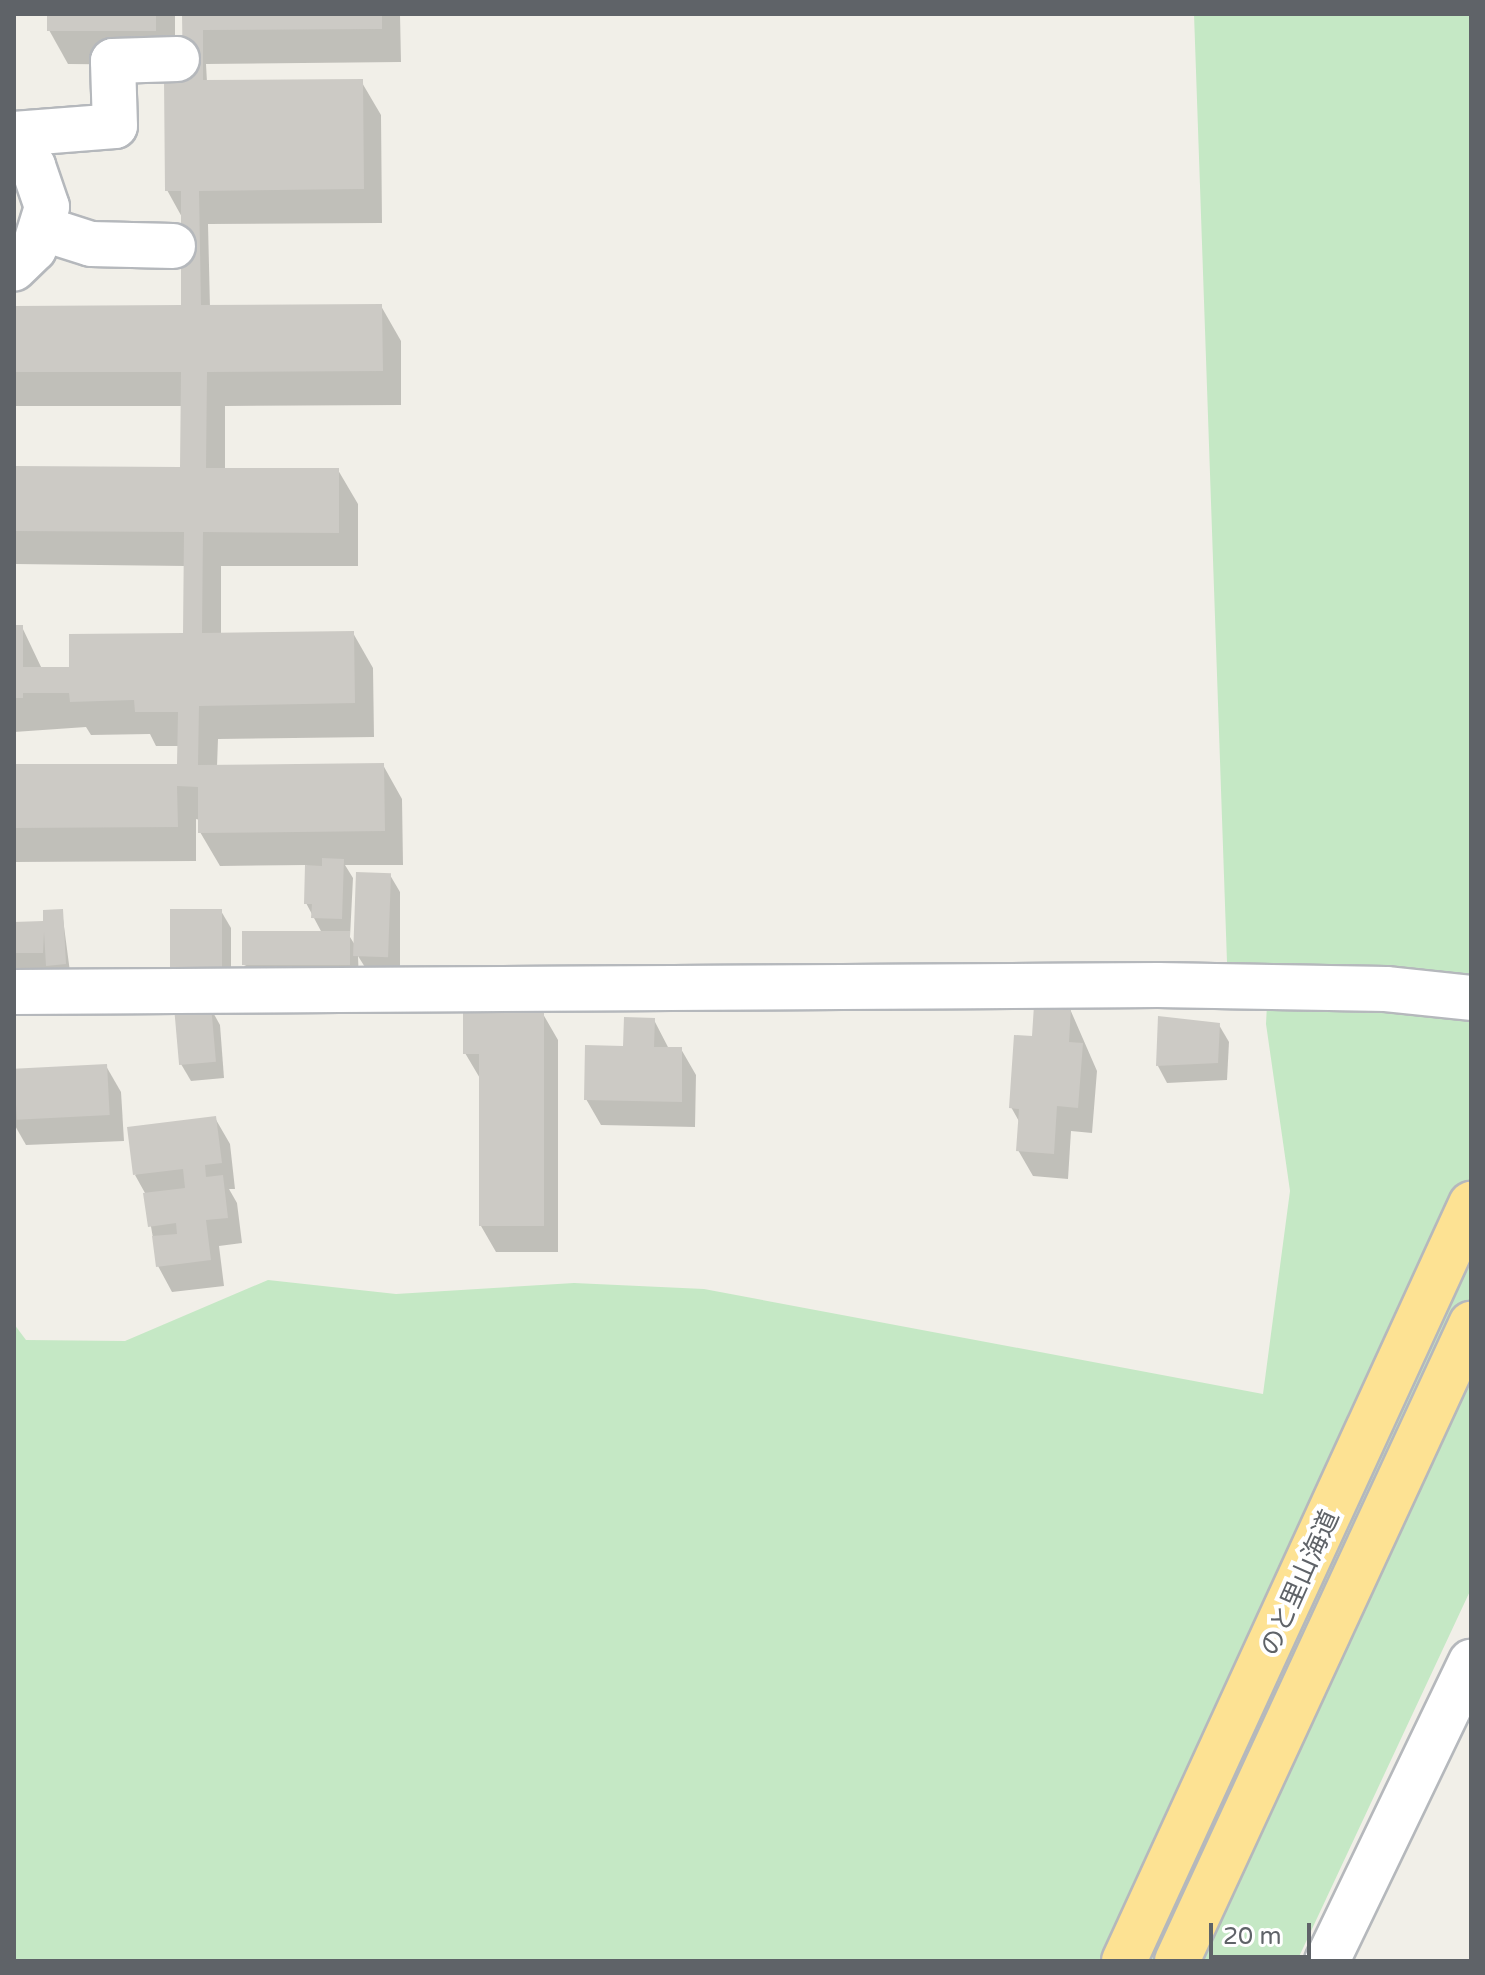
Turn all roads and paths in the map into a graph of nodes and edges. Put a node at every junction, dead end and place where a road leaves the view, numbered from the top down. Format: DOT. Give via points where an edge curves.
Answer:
graph roads {
  1 [pos="177,59"];
  2 [pos="14,134"];
  3 [pos="14,148"];
  4 [pos="44,229"];
  5 [pos="173,246"];
  6 [pos="14,268"];
  7 [pos="14,992"];
  8 [pos="1471,998"];
  9 [pos="1471,1204"];
  10 [pos="1471,1324"];
  11 [pos="1471,1662"];
  12 [pos="1124,1961"];
  13 [pos="1177,1961"];
  14 [pos="1327,1961"];
  1 -- 2 [label="street" via="113,61 115,126"];
  3 -- 4 [label="street" via="43,185"];
  4 -- 5 [label="street" via="91,244"];
  4 -- 6 [label="street"];
  7 -- 8 [label="street" via="1158,985 1386,989"];
  9 -- 12 [label="highway, のと里山海道"];
  10 -- 13 [label="highway, のと里山海道"];
  11 -- 14 [label="street"];
}
